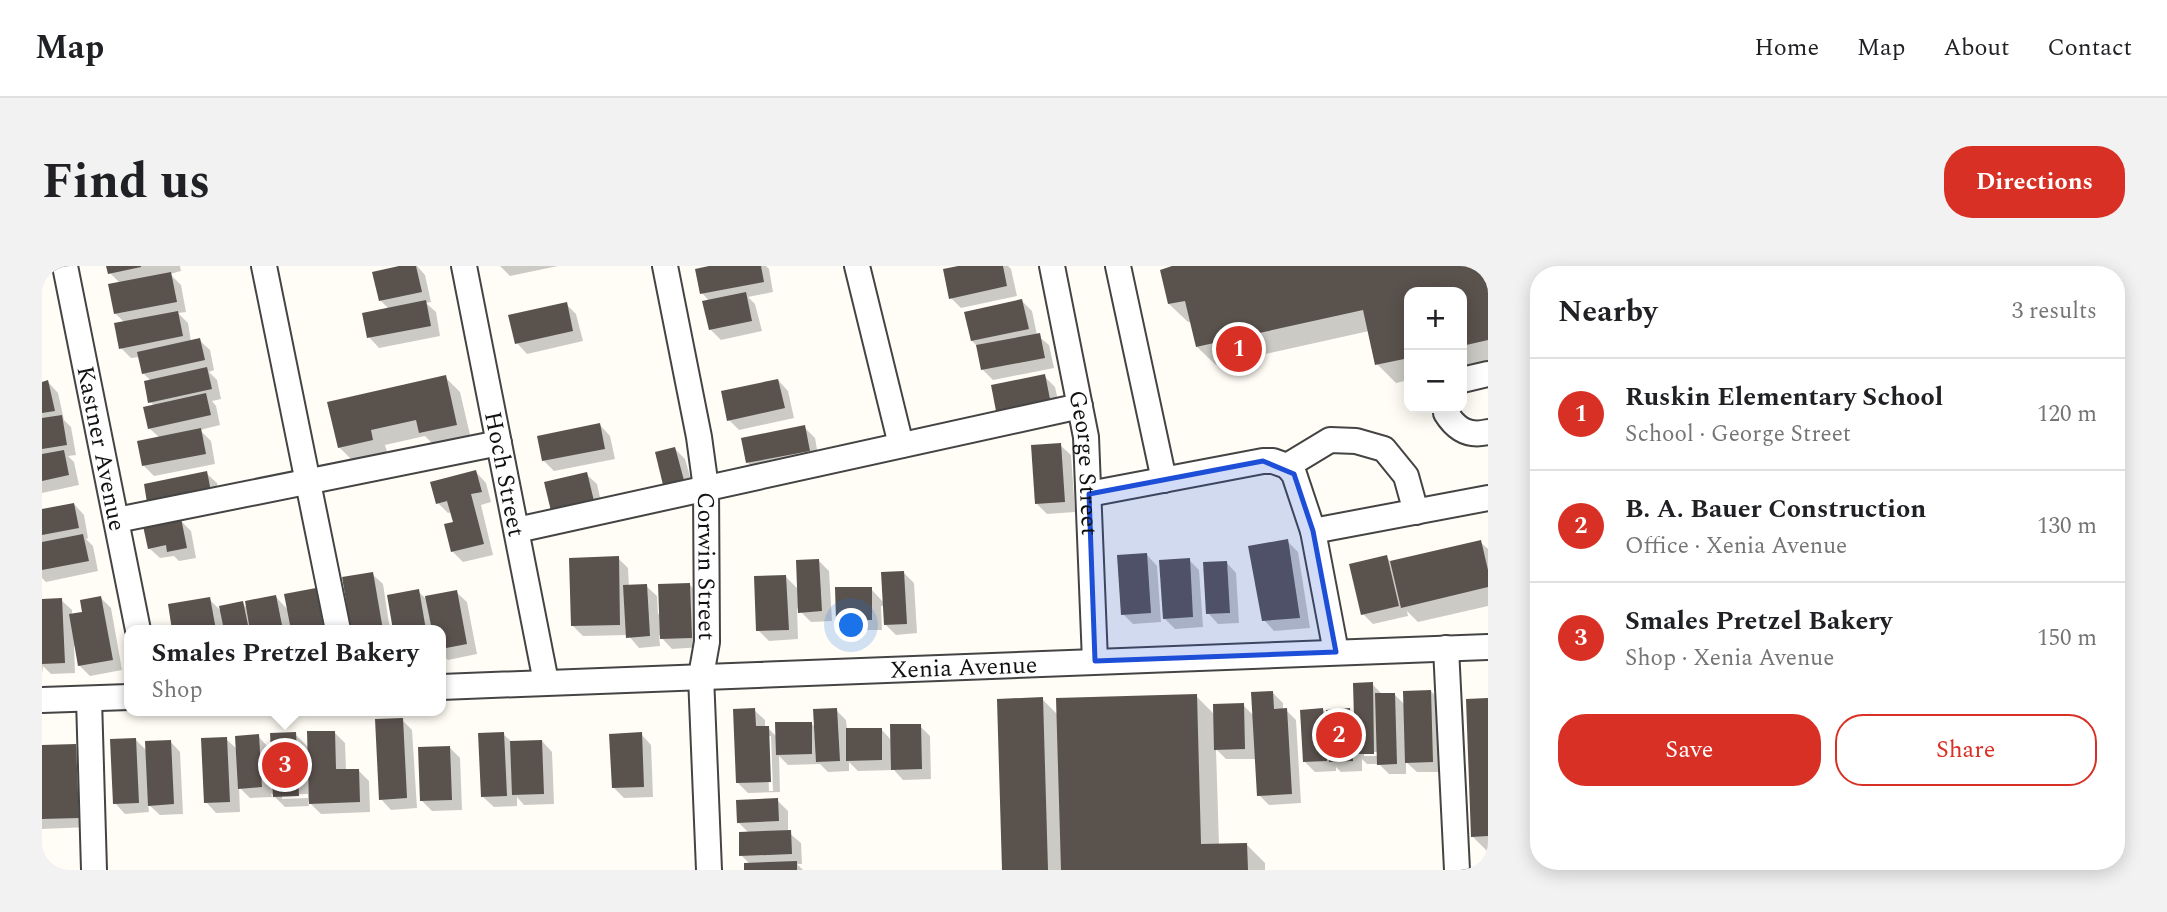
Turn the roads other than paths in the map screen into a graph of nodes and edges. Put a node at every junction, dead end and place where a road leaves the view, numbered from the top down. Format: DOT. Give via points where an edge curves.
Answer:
graph roads {
  1 [pos="65,266"];
  2 [pos="264,266"];
  3 [pos="464,266"];
  4 [pos="665,266"];
  5 [pos="857,266"];
  6 [pos="1052,266"];
  7 [pos="1118,266"];
  8 [pos="1488,374"];
  9 [pos="1467,379"];
  10 [pos="1080,406"];
  11 [pos="1446,413"];
  12 [pos="1488,432"];
  13 [pos="499,443"];
  14 [pos="901,446"];
  15 [pos="1287,466"];
  16 [pos="1164,480"];
  17 [pos="308,482"];
  18 [pos="706,488"];
  19 [pos="1089,494"];
  20 [pos="1488,498"];
  21 [pos="1416,512"];
  22 [pos="117,520"];
  23 [pos="517,530"];
  24 [pos="1313,531"];
  25 [pos="137,625"];
  26 [pos="337,625"];
  27 [pos="1488,647"];
  28 [pos="1446,648"];
  29 [pos="1336,652"];
  30 [pos="1095,661"];
  31 [pos="701,676"];
  32 [pos="546,682"];
  33 [pos="446,687"];
  34 [pos="124,697"];
  35 [pos="89,699"];
  36 [pos="42,700"];
  37 [pos="94,870"];
  38 [pos="709,870"];
  39 [pos="1457,870"];
  1 -- 22 [label="street, Kastner Avenue"];
  2 -- 17 [label="street"];
  3 -- 13 [label="street, Hoch Street"];
  4 -- 18 [label="street, Corwin Street"];
  5 -- 14 [label="street"];
  6 -- 10 [label="street, George Street"];
  7 -- 16 [label="street"];
  8 -- 9 [label="street"];
  10 -- 14 [label="street"];
  10 -- 19 [label="street, George Street"];
  11 -- 12 [label="street" via="1453,425 1469,434"];
  13 -- 17 [label="street"];
  13 -- 23 [label="street, Hoch Street"];
  14 -- 18 [label="street"];
  15 -- 16 [label="street" via="1263,461"];
  15 -- 21 [label="street" via="1330,440 1384,449 1406,476"];
  15 -- 24 [label="street" via="1294,474"];
  16 -- 19 [label="street"];
  17 -- 22 [label="street"];
  17 -- 26 [label="street"];
  18 -- 23 [label="street"];
  18 -- 31 [label="street, Corwin Street" via="707,642"];
  19 -- 30 [label="street, George Street"];
  20 -- 21 [label="street"];
  21 -- 24 [label="street"];
  22 -- 25 [label="street, Kastner Avenue"];
  23 -- 32 [label="street, Hoch Street"];
  24 -- 29 [label="street"];
  27 -- 28 [label="street, Xenia Avenue"];
  28 -- 29 [label="street, Xenia Avenue"];
  28 -- 39 [label="street"];
  29 -- 30 [label="street, Xenia Avenue"];
  30 -- 31 [label="street, Xenia Avenue"];
  31 -- 32 [label="street, Xenia Avenue"];
  31 -- 38 [label="street, Corwin Street"];
  32 -- 33 [label="street, Xenia Avenue"];
  34 -- 35 [label="street"];
  35 -- 36 [label="street"];
  35 -- 37 [label="street"];
}
